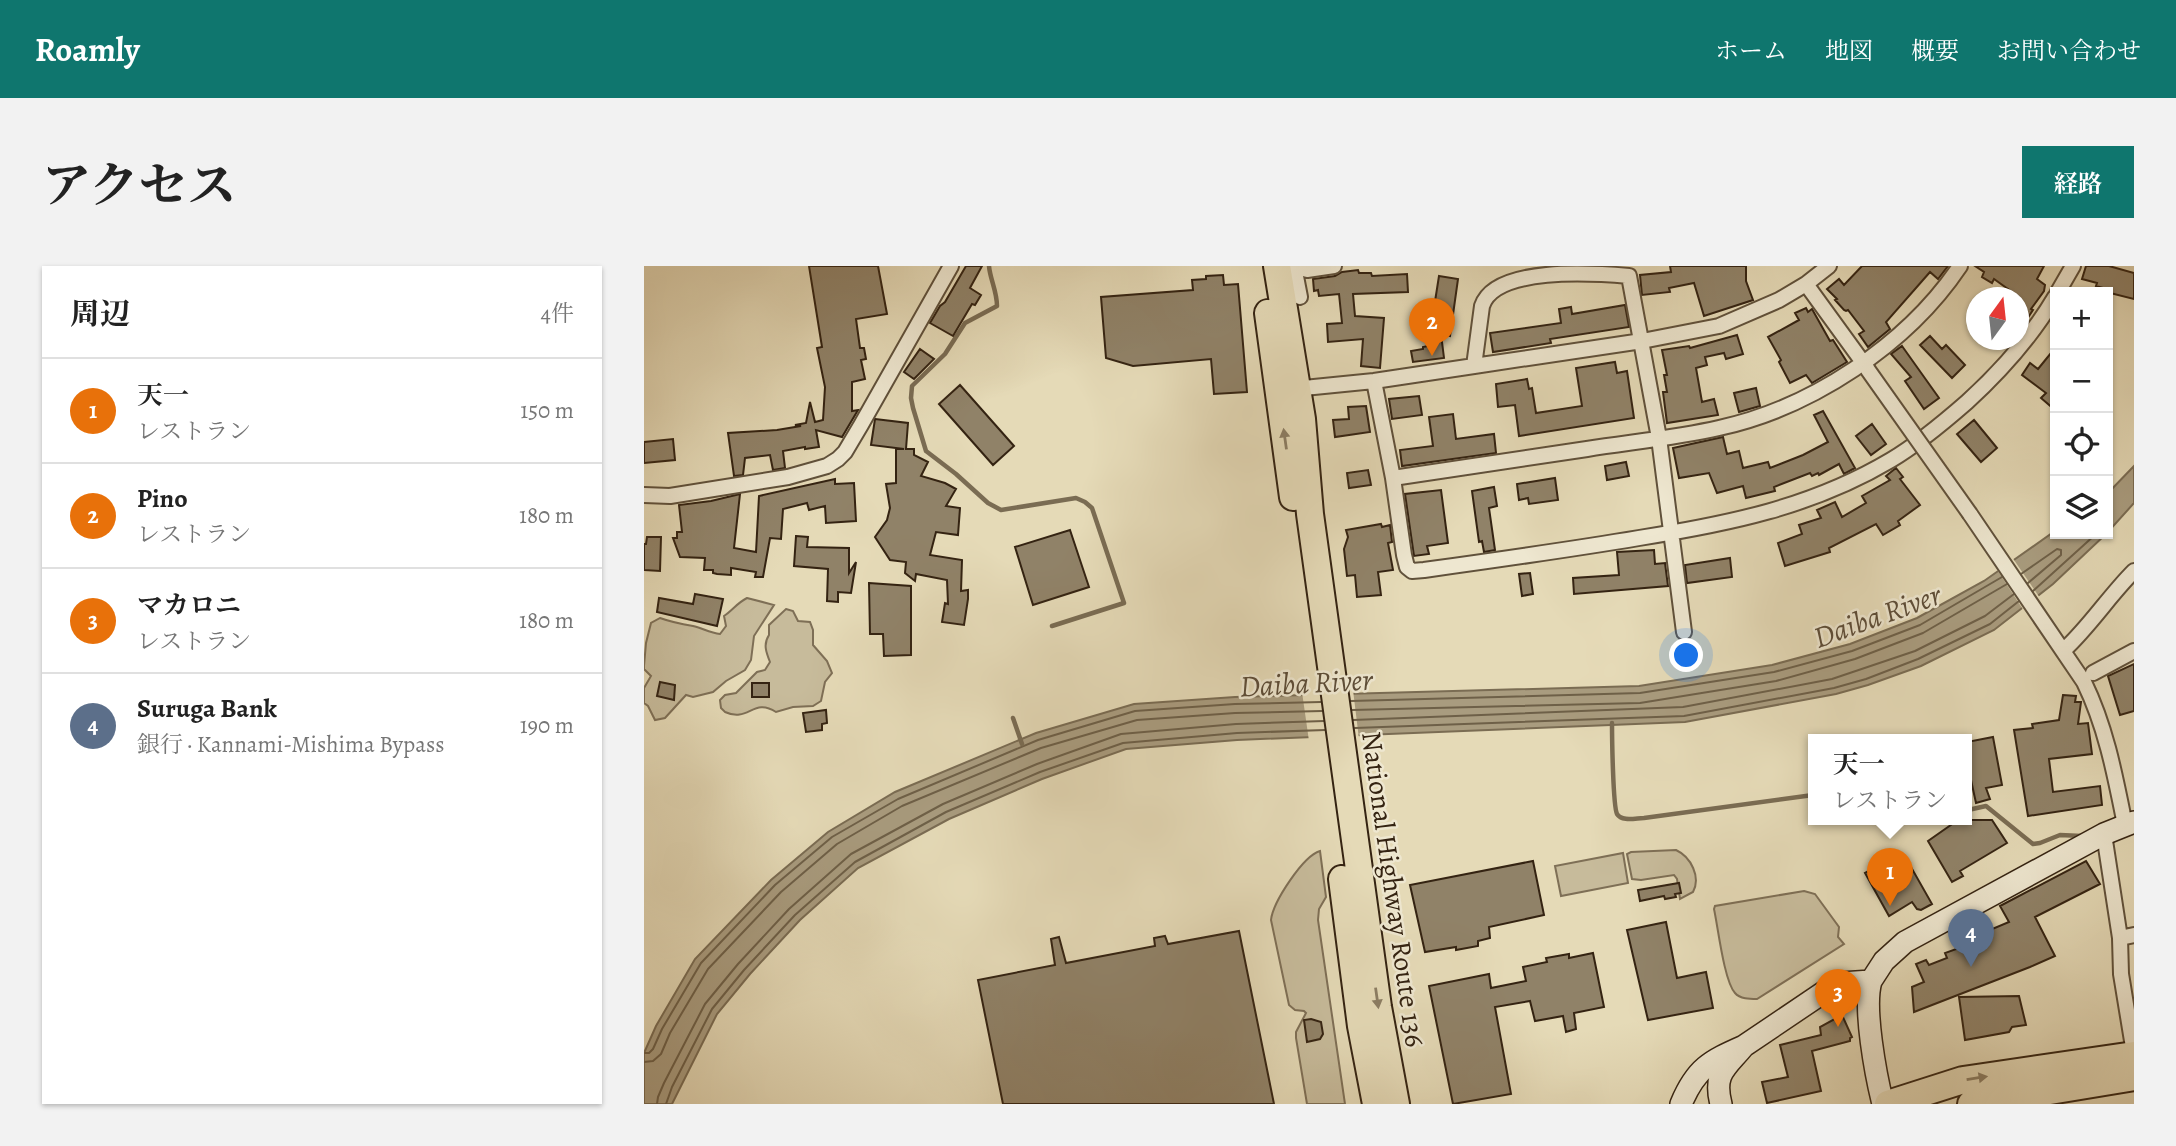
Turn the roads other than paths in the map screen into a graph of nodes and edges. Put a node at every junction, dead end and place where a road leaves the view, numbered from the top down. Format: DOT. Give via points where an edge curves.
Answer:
graph roads {
  1 [pos="951,266"];
  2 [pos="1262,266"];
  3 [pos="1277,266"];
  4 [pos="1295,266"];
  5 [pos="1334,266"];
  6 [pos="1829,266"];
  7 [pos="1960,266"];
  8 [pos="2073,266"];
  9 [pos="1806,284"];
  10 [pos="2061,287"];
  11 [pos="1300,298"];
  12 [pos="2050,304"];
  13 [pos="1642,341"];
  14 [pos="1474,366"];
  15 [pos="1866,366"];
  16 [pos="1374,381"];
  17 [pos="1288,389"];
  18 [pos="1659,438"];
  19 [pos="1393,478"];
  20 [pos="644,495"];
  21 [pos="1671,533"];
  22 [pos="2134,571"];
  23 [pos="1684,632"];
  24 [pos="2060,644"];
  25 [pos="2134,651"];
  26 [pos="2093,673"];
  27 [pos="2129,823"];
  28 [pos="2104,834"];
  29 [pos="1358,932"];
  30 [pos="2127,937"];
  31 [pos="1871,981"];
  32 [pos="1361,1026"];
  33 [pos="1744,1046"];
  34 [pos="2134,1054"];
  35 [pos="2134,1077"];
  36 [pos="2134,1093"];
  37 [pos="1363,1104"];
  38 [pos="1376,1104"];
  39 [pos="1396,1104"];
  40 [pos="1681,1104"];
  41 [pos="1721,1104"];
  42 [pos="1886,1104"];
  43 [pos="1971,1104"];
  44 [pos="2066,1104"];
  1 -- 20 [label="street" via="838,459 788,477 670,496"];
  2 -- 17 [label="highway, National Highway Route 136"];
  3 -- 17 [label="highway, National Highway Route 136"];
  4 -- 5 [label="street" via="1307,270"];
  4 -- 11 [label="street"];
  6 -- 9 [label="street"];
  7 -- 15 [label="street" via="1906,330"];
  8 -- 10 [label="street"];
  9 -- 13 [label="street" via="1719,326"];
  9 -- 15 [label="street"];
  12 -- 21 [label="street" via="2016,352 1982,388 1892,460 1837,488 1771,513"];
  13 -- 14 [label="street"];
  13 -- 14 [label="street" via="1629,276 1566,271 1523,275 1485,296"];
  13 -- 18 [label="street"];
  14 -- 16 [label="street"];
  15 -- 18 [label="street" via="1748,420"];
  15 -- 24 [label="street, bridge"];
  16 -- 17 [label="street"];
  16 -- 19 [label="street"];
  17 -- 29 [label="highway, National Highway Route 136"];
  18 -- 19 [label="street"];
  18 -- 21 [label="street"];
  19 -- 21 [label="street" via="1404,555 1412,571"];
  21 -- 23 [label="street"];
  22 -- 24 [label="street" via="2082,633"];
  24 -- 27 [label="street" via="2098,709"];
  25 -- 26 [label="street"];
  27 -- 28 [label="street"];
  28 -- 30 [label="street"];
  28 -- 31 [label="street" via="1905,942"];
  29 -- 32 [label="highway, National Highway Route 136"];
  29 -- 39 [label="highway, National Highway Route 136, one-way"];
  30 -- 34 [label="street" via="2121,974"];
  31 -- 33 [label="street" via="1841,982"];
  31 -- 42 [label="street" via="1868,1009 1878,1084"];
  32 -- 37 [label="highway" via="1357,1061"];
  32 -- 38 [label="highway, National Highway Route 136"];
  33 -- 40 [label="street" via="1714,1059 1700,1071"];
  33 -- 41 [label="street" via="1721,1073 1717,1088"];
  42 -- 34 [label="highway, one-way" via="1963,1080"];
  35 -- 43 [label="highway"];
  36 -- 44 [label="highway"];
}
